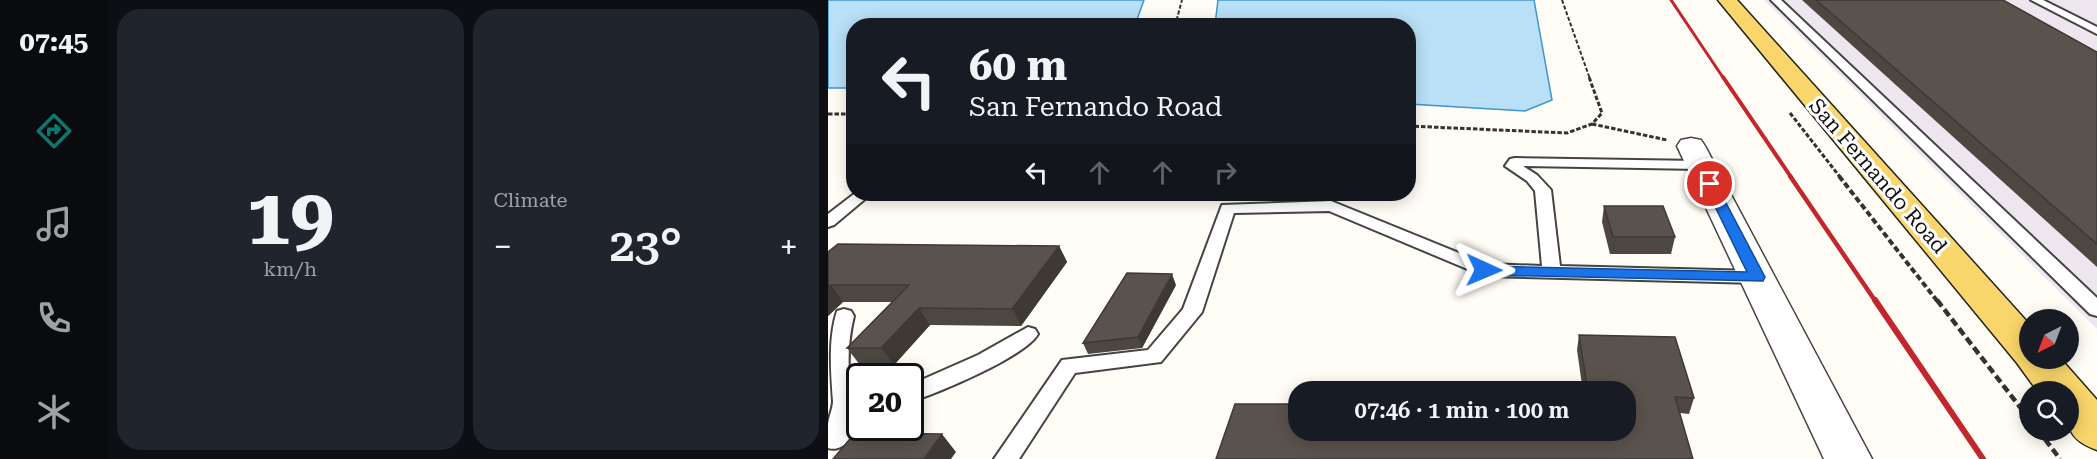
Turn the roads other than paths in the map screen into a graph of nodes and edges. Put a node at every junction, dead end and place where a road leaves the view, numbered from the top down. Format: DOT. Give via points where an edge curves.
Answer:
graph roads {
  1 [pos="1727,0"];
  2 [pos="1776,0"];
  3 [pos="2036,0"];
  4 [pos="2097,31"];
  5 [pos="1696,155"];
  6 [pos="854,201"];
  7 [pos="828,222"];
  8 [pos="1552,272"];
  9 [pos="1757,277"];
  10 [pos="2097,309"];
  11 [pos="844,316"];
  12 [pos="1028,334"];
  13 [pos="2019,339"];
  14 [pos="2044,369"];
  15 [pos="2054,381"];
  16 [pos="924,388"];
  17 [pos="2079,411"];
  18 [pos="846,430"];
  19 [pos="2097,431"];
  20 [pos="832,441"];
  21 [pos="1006,459"];
  22 [pos="1848,459"];
  1 -- 13 [label="main road, San Fernando Road"];
  2 -- 10 [label="lane"];
  3 -- 4 [label="lane"];
  5 -- 8 [label="lane" via="1515,162 1512,166 1543,190"];
  5 -- 9 [label="street"];
  6 -- 7 [label="lane"];
  8 -- 9 [label="lane"];
  8 -- 21 [label="lane" via="1484,270 1331,206 1228,208 1192,312 1154,357 1069,366"];
  9 -- 22 [label="street"];
  11 -- 20 [label="lane" via="838,343 838,377 844,403"];
  12 -- 16 [label="lane" via="994,358"];
  14 -- 15 [label="main road"];
  17 -- 19 [label="main road"];
  18 -- 20 [label="lane"];
}
